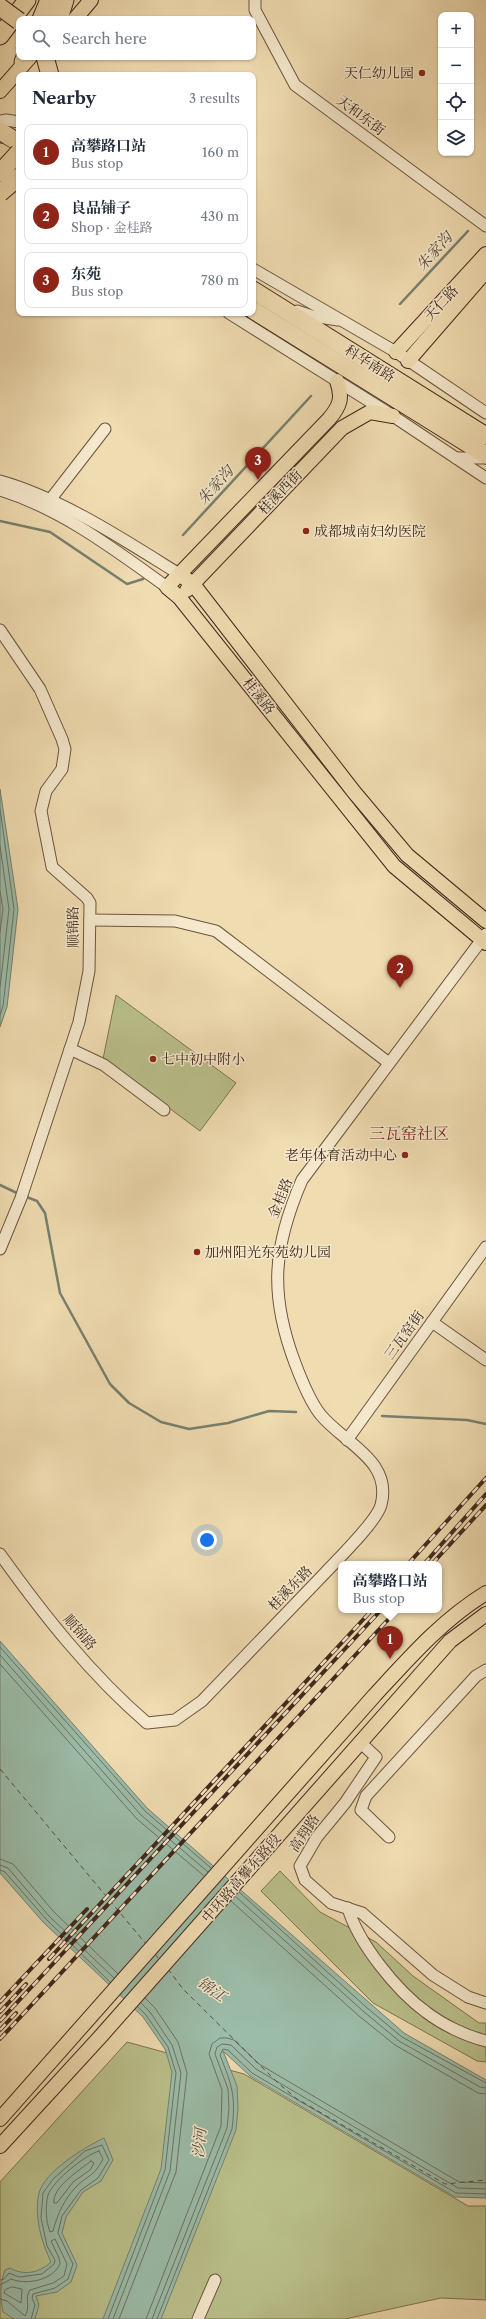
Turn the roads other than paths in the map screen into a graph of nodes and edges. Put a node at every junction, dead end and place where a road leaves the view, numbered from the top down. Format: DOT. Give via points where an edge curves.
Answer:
graph roads {
  1 [pos="27,0"];
  2 [pos="49,0"];
  3 [pos="65,0"];
  4 [pos="91,0"];
  5 [pos="255,0"];
  6 [pos="0,7"];
  7 [pos="41,16"];
  8 [pos="60,16"];
  9 [pos="78,16"];
  10 [pos="16,19"];
  11 [pos="0,36"];
  12 [pos="46,60"];
  13 [pos="48,60"];
  14 [pos="25,63"];
  15 [pos="17,72"];
  16 [pos="46,72"];
  17 [pos="49,72"];
  18 [pos="16,73"];
  19 [pos="0,91"];
  20 [pos="0,121"];
  21 [pos="16,122"];
  22 [pos="0,131"];
  23 [pos="16,141"];
  24 [pos="0,152"];
  25 [pos="16,155"];
  26 [pos="16,162"];
  27 [pos="0,169"];
  28 [pos="0,173"];
  29 [pos="16,179"];
  30 [pos="16,180"];
  31 [pos="0,193"];
  32 [pos="486,226"];
  33 [pos="486,254"];
  34 [pos="256,271"];
  35 [pos="486,271"];
  36 [pos="256,292"];
  37 [pos="273,302"];
  38 [pos="256,312"];
  39 [pos="234,316"];
  40 [pos="343,320"];
  41 [pos="289,332"];
  42 [pos="396,352"];
  43 [pos="298,357"];
  44 [pos="408,361"];
  45 [pos="337,381"];
  46 [pos="486,413"];
  47 [pos="393,416"];
  48 [pos="105,429"];
  49 [pos="486,436"];
  50 [pos="486,457"];
  51 [pos="456,458"];
  52 [pos="486,478"];
  53 [pos="0,481"];
  54 [pos="0,490"];
  55 [pos="50,500"];
  56 [pos="179,574"];
  57 [pos="193,584"];
  58 [pos="167,587"];
  59 [pos="179,597"];
  60 [pos="0,630"];
  61 [pos="90,920"];
  62 [pos="486,921"];
  63 [pos="485,939"];
  64 [pos="70,1049"];
  65 [pos="389,1063"];
  66 [pos="164,1110"];
  67 [pos="486,1247"];
  68 [pos="0,1250"];
  69 [pos="432,1322"];
  70 [pos="486,1360"];
  71 [pos="347,1440"];
  72 [pos="0,1554"];
  73 [pos="486,1593"];
  74 [pos="486,1614"];
  75 [pos="486,1670"];
  76 [pos="147,1723"];
  77 [pos="361,1743"];
  78 [pos="389,1837"];
  79 [pos="348,1908"];
  80 [pos="486,2003"];
  81 [pos="486,2041"];
  82 [pos="0,2119"];
  83 [pos="0,2146"];
  84 [pos="215,2280"];
  85 [pos="198,2319"];
  1 -- 11 [label="highway"];
  2 -- 7 [label="highway"];
  3 -- 8 [label="highway"];
  4 -- 9 [label="main road"];
  5 -- 32 [label="street, 天和东街" via="255,10 295,84"];
  6 -- 10 [label="highway, bridge"];
  12 -- 17 [label="highway, bridge"];
  13 -- 16 [label="highway, bridge"];
  14 -- 15 [label="main road"];
  18 -- 19 [label="main road"];
  20 -- 21 [label="street"];
  22 -- 23 [label="highway"];
  24 -- 26 [label="highway"];
  25 -- 28 [label="highway, bridge"];
  27 -- 29 [label="street"];
  30 -- 31 [label="highway, bridge"];
  33 -- 42 [label="main road, 天仁路"];
  34 -- 40 [label="street"];
  35 -- 44 [label="main road, 天仁路"];
  36 -- 37 [label="highway, 科华南路"];
  37 -- 40 [label="street" via="312,316"];
  37 -- 49 [label="highway, 科华南路"];
  38 -- 41 [label="highway, 科华南路"];
  39 -- 43 [label="street"];
  40 -- 42 [label="street"];
  41 -- 43 [label="street"];
  41 -- 50 [label="highway, 科华南路"];
  42 -- 44 [label="street"];
  43 -- 45 [label="street"];
  44 -- 46 [label="street"];
  45 -- 47 [label="street"];
  45 -- 56 [label="main road, 桂溪西街" via="341,393 340,404 335,412"];
  47 -- 51 [label="street"];
  47 -- 57 [label="main road, 桂溪西街" via="370,412 342,428"];
  48 -- 55 [label="street"];
  50 -- 51 [label="street"];
  51 -- 52 [label="street"];
  53 -- 55 [label="street, 桂溪路"];
  54 -- 58 [label="street, 桂溪路" via="24,497 51,510 115,550"];
  55 -- 56 [label="street, 桂溪路"];
  56 -- 57 [label="main road, 桂溪路"];
  56 -- 58 [label="main road, 桂溪西街"];
  57 -- 59 [label="main road, 桂溪西街"];
  57 -- 62 [label="main road, 桂溪路" via="354,792 407,855"];
  58 -- 59 [label="main road, 桂溪路"];
  59 -- 63 [label="main road, 桂溪路" via="394,866"];
  60 -- 61 [label="street, 顺锦路" via="40,689 62,739 65,749 62,769 46,791 41,810 52,867 87,898 90,903"];
  61 -- 64 [label="street, 顺锦路" via="89,971 79,1022"];
  61 -- 65 [label="street" via="175,920 216,931"];
  63 -- 65 [label="street, 金桂路"];
  64 -- 66 [label="street" via="104,1065"];
  64 -- 68 [label="street, 顺锦路" via="23,1193"];
  65 -- 71 [label="street, 金桂路" via="302,1180 289,1209 282,1235 276,1290 286,1340 299,1375 319,1414"];
  67 -- 69 [label="street, 三瓦窑街"];
  69 -- 70 [label="street"];
  69 -- 71 [label="street, 三瓦窑街"];
  71 -- 76 [label="street, 桂溪东路" via="371,1460 384,1485 381,1507 357,1540 202,1701 175,1720"];
  72 -- 76 [label="street, 顺锦路" via="36,1605 120,1699"];
  73 -- 82 [label="main road, 中环路高攀东路段" via="463,1607 433,1633 374,1696"];
  74 -- 77 [label="main road, 中环路高攀东路段" via="450,1641"];
  75 -- 78 [label="street" via="476,1676 366,1796 362,1810"];
  77 -- 79 [label="street, 高翔路" via="376,1757 317,1837 300,1866 305,1880 331,1904"];
  77 -- 83 [label="main road, 中环路高攀东路段"];
  79 -- 80 [label="street, 高翔路" via="362,1913 433,1975 468,1997"];
  79 -- 81 [label="street" via="352,1923 382,1967 408,1996 426,2013 469,2037"];
  84 -- 85 [label="street"];
}
